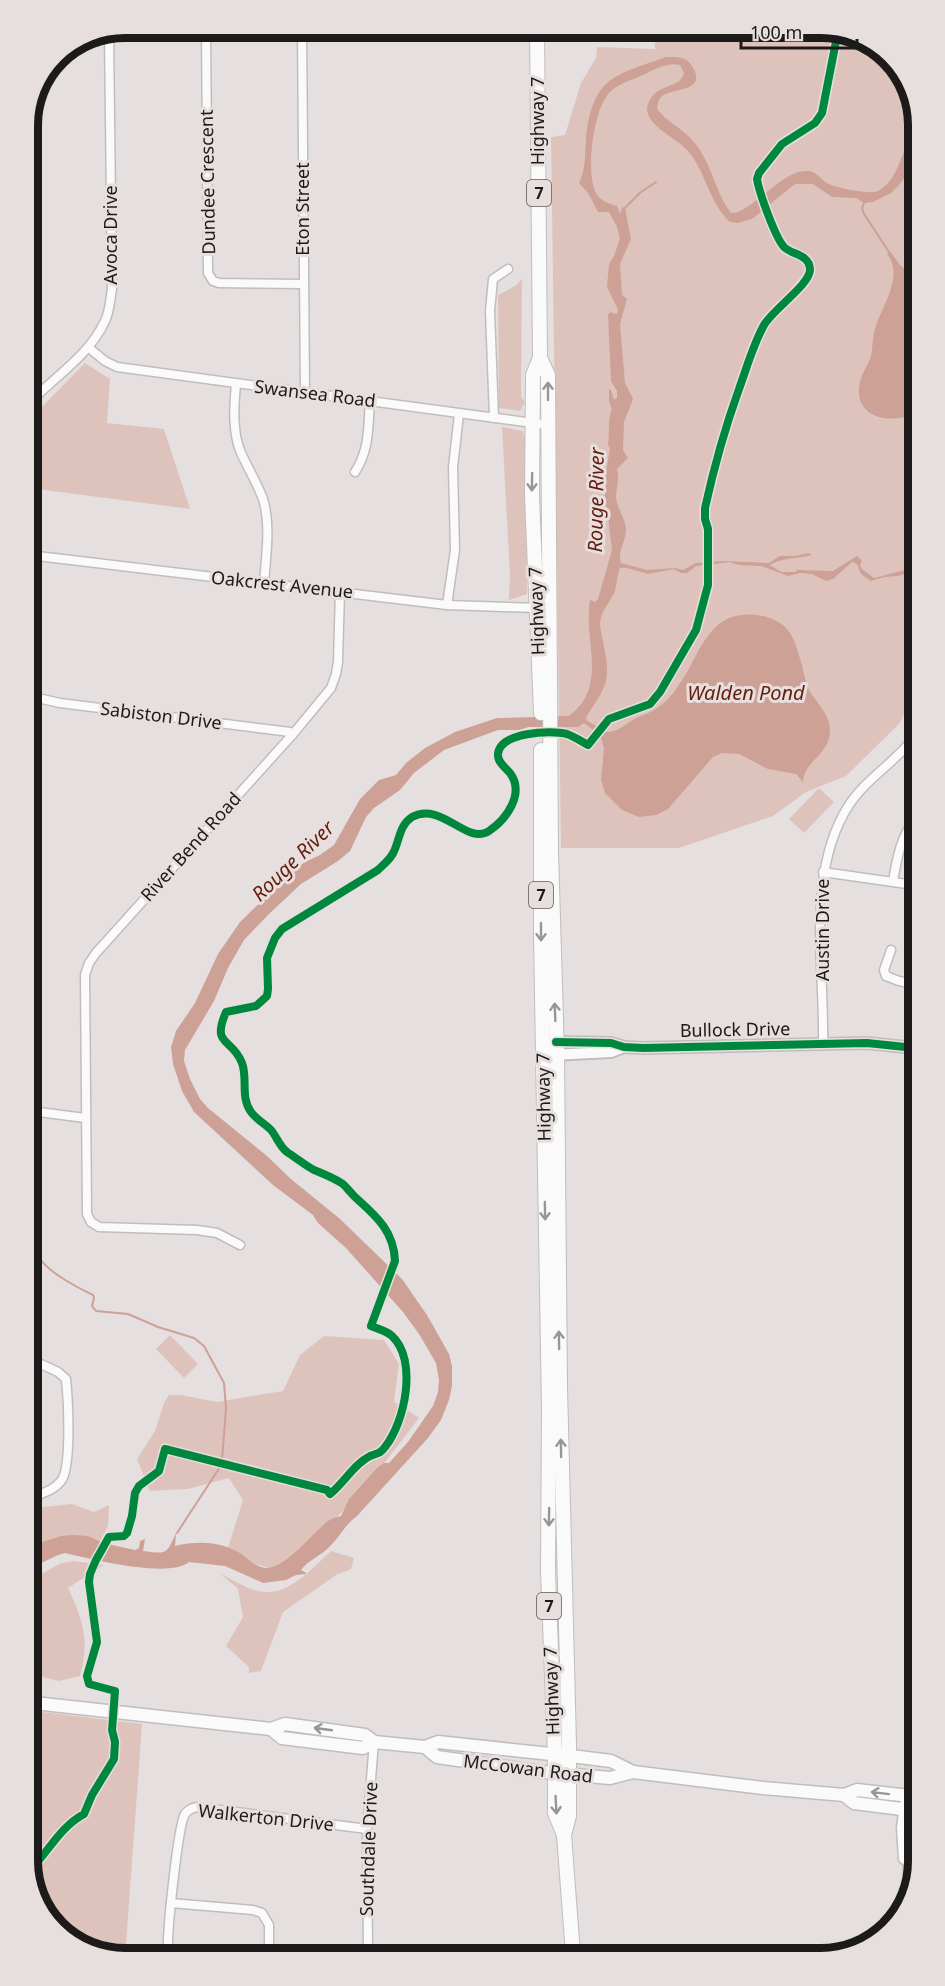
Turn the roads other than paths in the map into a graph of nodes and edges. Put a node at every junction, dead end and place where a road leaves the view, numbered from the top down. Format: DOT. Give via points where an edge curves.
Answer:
graph roads {
  1 [pos="207,38"];
  2 [pos="302,38"];
  3 [pos="537,38"];
  4 [pos="110,39"];
  5 [pos="508,269"];
  6 [pos="304,284"];
  7 [pos="89,348"];
  8 [pos="236,384"];
  9 [pos="305,392"];
  10 [pos="38,395"];
  11 [pos="370,400"];
  12 [pos="459,414"];
  13 [pos="494,418"];
  14 [pos="541,424"];
  15 [pos="356,472"];
  16 [pos="38,556"];
  17 [pos="264,583"];
  18 [pos="340,591"];
  19 [pos="447,605"];
  20 [pos="536,608"];
  21 [pos="38,698"];
  22 [pos="546,707"];
  23 [pos="293,734"];
  24 [pos="908,746"];
  25 [pos="908,828"];
  26 [pos="823,872"];
  27 [pos="893,881"];
  28 [pos="908,884"];
  29 [pos="891,950"];
  30 [pos="908,983"];
  31 [pos="823,1045"];
  32 [pos="908,1047"];
  33 [pos="552,1050"];
  34 [pos="38,1112"];
  35 [pos="85,1118"];
  36 [pos="240,1245"];
  37 [pos="38,1362"];
  38 [pos="38,1495"];
  39 [pos="38,1703"];
  40 [pos="374,1742"];
  41 [pos="425,1748"];
  42 [pos="562,1755"];
  43 [pos="633,1772"];
  44 [pos="562,1774"];
  45 [pos="844,1795"];
  46 [pos="904,1795"];
  47 [pos="908,1796"];
  48 [pos="908,1802"];
  49 [pos="908,1810"];
  50 [pos="908,1817"];
  51 [pos="367,1829"];
  52 [pos="908,1863"];
  53 [pos="171,1903"];
  54 [pos="168,1948"];
  55 [pos="269,1948"];
  56 [pos="368,1948"];
  57 [pos="573,1948"];
  1 -- 6 [label="street, Dundee Crescent" via="208,273 219,283"];
  2 -- 6 [label="street, Eton Street"];
  3 -- 14 [label="main road, Highway 7 / 7" via="540,358 533,375"];
  4 -- 7 [label="street, Avoca Drive" via="112,289 105,321"];
  5 -- 13 [label="street" via="493,279 490,311"];
  6 -- 9 [label="street, Eton Street"];
  7 -- 8 [label="street, Swansea Road" via="117,368"];
  7 -- 10 [label="street, Avoca Drive"];
  8 -- 9 [label="street, Swansea Road"];
  8 -- 17 [label="street" via="240,450 267,518"];
  9 -- 11 [label="street, Swansea Road"];
  11 -- 12 [label="street, Swansea Road"];
  11 -- 15 [label="street" via="366,448"];
  12 -- 13 [label="street, Swansea Road"];
  12 -- 19 [label="street" via="453,467 455,550"];
  13 -- 14 [label="street, Swansea Road"];
  14 -- 20 [label="main road, Highway 7 / 7, one-way" via="532,496"];
  14 -- 22 [label="main road, Highway 7 / 7"];
  16 -- 17 [label="street, Oakcrest Avenue"];
  17 -- 18 [label="street, Oakcrest Avenue"];
  18 -- 19 [label="street, Oakcrest Avenue"];
  18 -- 23 [label="street, River Bend Road" via="336,674 331,688"];
  19 -- 20 [label="street, Oakcrest Avenue"];
  20 -- 22 [label="main road, Highway 7 / 7"];
  21 -- 23 [label="street, Sabiston Drive"];
  22 -- 33 [label="main road, Highway 7 / 7" via="541,935"];
  23 -- 35 [label="street, River Bend Road" via="89,963 84,987"];
  24 -- 26 [label="street, Austin Drive" via="850,803 829,846"];
  25 -- 27 [label="street" via="900,844"];
  26 -- 27 [label="street"];
  26 -- 31 [label="street, Austin Drive"];
  27 -- 28 [label="street"];
  29 -- 30 [label="street" via="884,970 886,976"];
  31 -- 32 [label="street, Bullock Drive"];
  31 -- 33 [label="street, Bullock Drive" via="624,1047 611,1052"];
  33 -- 42 [label="main road, Highway 7 / 7" via="560,1386"];
  34 -- 35 [label="street"];
  35 -- 36 [label="street, River Bend Road" via="86,1205 91,1222 99,1227 217,1233"];
  37 -- 38 [label="street" via="66,1379 68,1460 62,1480"];
  39 -- 40 [label="main road, McCowan Road" via="271,1729 285,1724 365,1735"];
  40 -- 41 [label="main road, McCowan Road"];
  40 -- 51 [label="street, Southdale Drive"];
  41 -- 42 [label="main road, McCowan Road" via="438,1742"];
  41 -- 44 [label="main road, McCowan Road" via="437,1757"];
  42 -- 43 [label="main road, McCowan Road" via="611,1761"];
  42 -- 44 [label="main road, Highway 7 / 7"];
  43 -- 44 [label="main road, McCowan Road" via="610,1778"];
  43 -- 45 [label="main road, McCowan Road"];
  44 -- 57 [label="main road, Highway 7 / 7" via="569,1816 564,1835"];
  46 -- 45 [label="main road, McCowan Road, one-way" via="857,1790"];
  45 -- 49 [label="main road, McCowan Road" via="854,1803"];
  46 -- 47 [label="main road, McCowan Road"];
  46 -- 48 [label="street"];
  50 -- 52 [label="street" via="901,1828 903,1859"];
  51 -- 53 [label="street, Walkerton Drive" via="190,1809 180,1828"];
  51 -- 56 [label="street, Southdale Drive"];
  53 -- 54 [label="street, Walkerton Drive"];
  53 -- 55 [label="street" via="262,1913 269,1925"];
}
